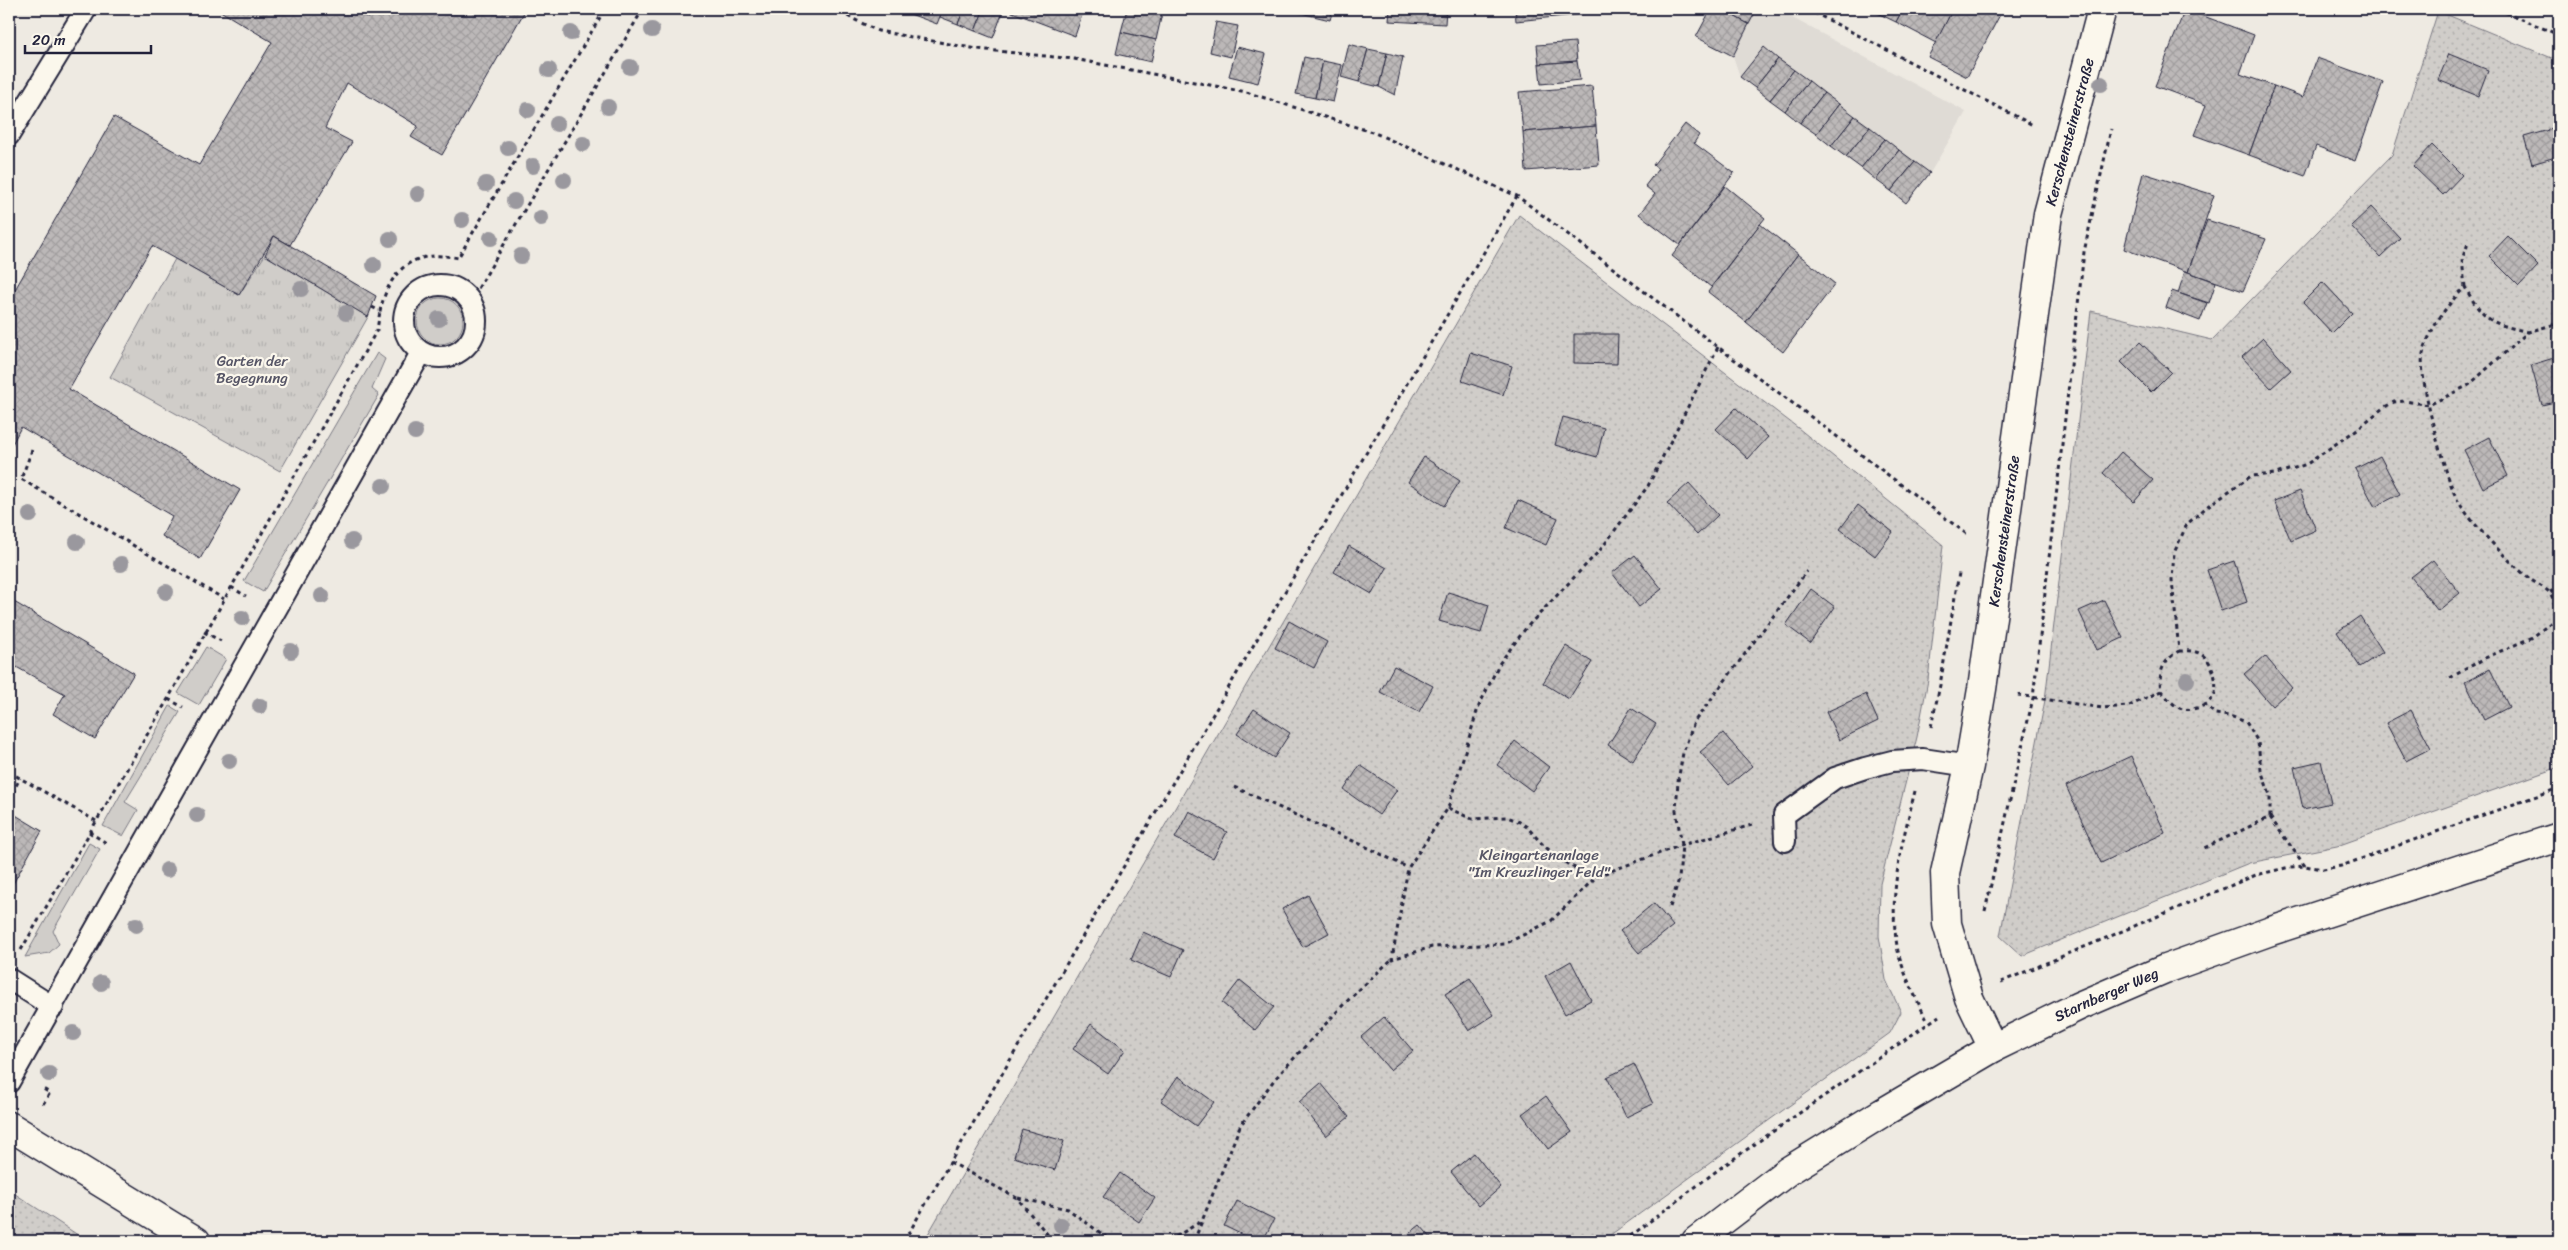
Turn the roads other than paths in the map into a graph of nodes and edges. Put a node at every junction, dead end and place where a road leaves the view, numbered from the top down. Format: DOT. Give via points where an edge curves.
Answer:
graph roads {
  1 [pos="86,9"];
  2 [pos="2102,9"];
  3 [pos="9,135"];
  4 [pos="421,353"];
  5 [pos="1968,766"];
  6 [pos="2559,837"];
  7 [pos="1785,841"];
  8 [pos="9,979"];
  9 [pos="53,1007"];
  10 [pos="1992,1048"];
  11 [pos="9,1082"];
  12 [pos="9,1126"];
  13 [pos="196,1241"];
  14 [pos="1696,1241"];
  1 -- 3 [label="lane"];
  2 -- 5 [label="street, Kerschensteinerstraße" via="2048,214 1982,689"];
  4 -- 4 [label="lane" via="406,334 406,310 411,300 430,286 442,285 463,293 476,313 473,337 457,354 432,357"];
  4 -- 9 [label="lane"];
  5 -- 7 [label="lane" via="1924,759 1892,761 1835,778 1784,815"];
  5 -- 10 [label="street, Kerschensteinerstraße" via="1945,873 1947,924 1969,998"];
  6 -- 10 [label="street, Starnberger Weg" via="2165,969"];
  8 -- 9 [label="lane"];
  9 -- 11 [label="lane"];
  10 -- 14 [label="street, Starnberger Weg" via="1788,1171"];
  12 -- 13 [label="street"];
}
